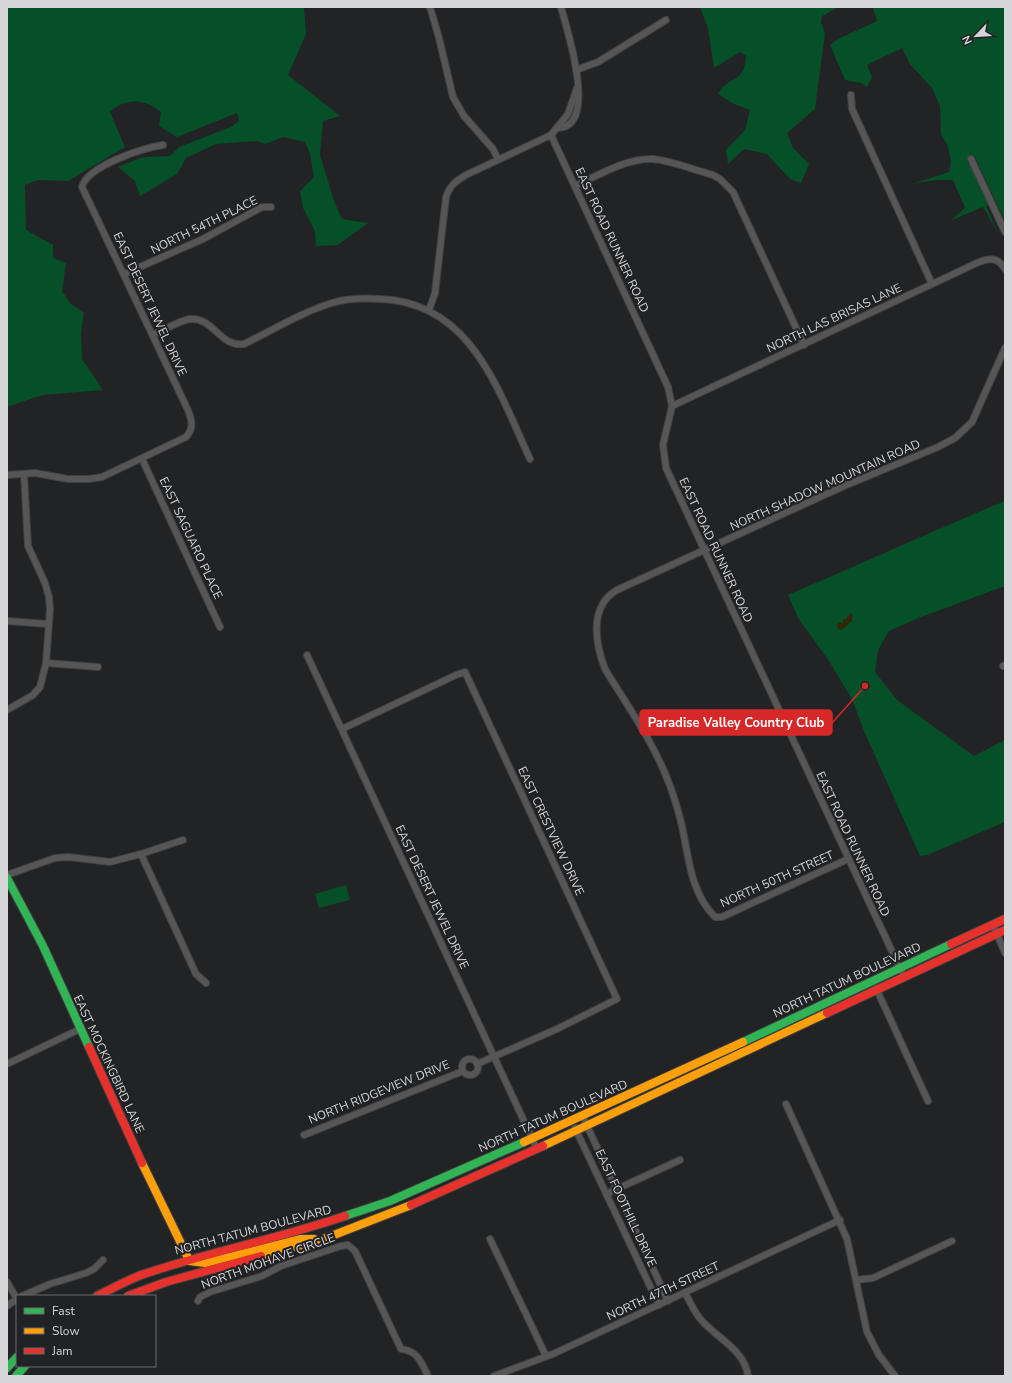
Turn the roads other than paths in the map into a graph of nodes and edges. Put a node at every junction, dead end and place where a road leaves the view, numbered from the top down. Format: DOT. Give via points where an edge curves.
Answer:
graph roads {
  1 [pos="430,7"];
  2 [pos="561,7"];
  3 [pos="666,20"];
  4 [pos="576,70"];
  5 [pos="851,94"];
  6 [pos="551,135"];
  7 [pos="163,145"];
  8 [pos="498,159"];
  9 [pos="971,159"];
  10 [pos="575,186"];
  11 [pos="271,207"];
  12 [pos="1005,232"];
  13 [pos="1005,267"];
  14 [pos="124,274"];
  15 [pos="932,284"];
  16 [pos="428,310"];
  17 [pos="153,335"];
  18 [pos="804,344"];
  19 [pos="1005,348"];
  20 [pos="672,406"];
  21 [pos="142,459"];
  22 [pos="530,459"];
  23 [pos="24,474"];
  24 [pos="7,475"];
  25 [pos="704,550"];
  26 [pos="7,621"];
  27 [pos="48,624"];
  28 [pos="220,627"];
  29 [pos="307,655"];
  30 [pos="46,663"];
  31 [pos="98,667"];
  32 [pos="7,710"];
  33 [pos="342,729"];
  34 [pos="183,840"];
  35 [pos="141,854"];
  36 [pos="848,859"];
  37 [pos="7,875"];
  38 [pos="7,878"];
  39 [pos="715,917"];
  40 [pos="1005,919"];
  41 [pos="993,925"];
  42 [pos="1005,930"];
  43 [pos="997,934"];
  44 [pos="1005,953"];
  45 [pos="899,969"];
  46 [pos="904,977"];
  47 [pos="872,981"];
  48 [pos="206,983"];
  49 [pos="877,990"];
  50 [pos="618,999"];
  51 [pos="80,1030"];
  52 [pos="493,1057"];
  53 [pos="7,1064"];
  54 [pos="477,1064"];
  55 [pos="463,1071"];
  56 [pos="928,1101"];
  57 [pos="786,1104"];
  58 [pos="583,1117"];
  59 [pos="572,1122"];
  60 [pos="587,1126"];
  61 [pos="577,1130"];
  62 [pos="304,1135"];
  63 [pos="532,1139"];
  64 [pos="537,1149"];
  65 [pos="680,1160"];
  66 [pos="616,1189"];
  67 [pos="606,1194"];
  68 [pos="840,1220"];
  69 [pos="490,1239"];
  70 [pos="321,1240"];
  71 [pos="952,1241"];
  72 [pos="103,1260"];
  73 [pos="189,1260"];
  74 [pos="856,1280"];
  75 [pos="7,1282"];
  76 [pos="686,1292"];
  77 [pos="24,1295"];
  78 [pos="99,1295"];
  79 [pos="131,1295"];
  80 [pos="16,1297"];
  81 [pos="16,1300"];
  82 [pos="198,1300"];
  83 [pos="668,1301"];
  84 [pos="659,1305"];
  85 [pos="7,1306"];
  86 [pos="546,1356"];
  87 [pos="16,1358"];
  88 [pos="24,1367"];
  89 [pos="7,1368"];
  90 [pos="16,1376"];
  91 [pos="428,1376"];
  92 [pos="494,1376"];
  93 [pos="748,1376"];
  94 [pos="896,1376"];
  1 -- 8 [label="street" via="453,97 464,116 493,149"];
  2 -- 4 [label="street"];
  3 -- 4 [label="street" via="598,62"];
  4 -- 6 [label="street" via="579,101 573,119"];
  5 -- 15 [label="street" via="852,109"];
  6 -- 8 [label="street"];
  6 -- 10 [label="street, EAST ROAD RUNNER ROAD"];
  7 -- 14 [label="street, EAST DESERT JEWEL DRIVE" via="127,156 93,172 83,180 82,187"];
  8 -- 16 [label="street" via="466,174 449,189 435,293"];
  9 -- 12 [label="street"];
  10 -- 18 [label="street" via="625,163 643,160 661,160 720,179 733,192"];
  10 -- 20 [label="street, EAST ROAD RUNNER ROAD" via="668,387"];
  11 -- 14 [label="street, NORTH 54TH PLACE" via="262,207 203,239"];
  13 -- 15 [label="street, NORTH LAS BRISAS LANE" via="999,261 989,258"];
  14 -- 17 [label="street, EAST DESERT JEWEL DRIVE"];
  15 -- 18 [label="street, NORTH LAS BRISAS LANE"];
  16 -- 17 [label="street" via="389,299 349,299 321,307 244,344 228,342 203,321 190,319"];
  16 -- 22 [label="street" via="461,333 478,353"];
  17 -- 21 [label="street, EAST DESERT JEWEL DRIVE" via="192,422 186,437"];
  18 -- 20 [label="street, NORTH LAS BRISAS LANE"];
  19 -- 25 [label="street, NORTH SHADOW MOUNTAIN ROAD" via="972,422 956,438"];
  20 -- 25 [label="street, EAST ROAD RUNNER ROAD" via="664,437 666,468"];
  21 -- 23 [label="street" via="102,477 89,479"];
  21 -- 28 [label="street, EAST SAGUARO PLACE"];
  23 -- 24 [label="street"];
  23 -- 27 [label="street" via="28,546 49,596"];
  25 -- 36 [label="street, EAST ROAD RUNNER ROAD"];
  25 -- 39 [label="street, NORTH SHADOW MOUNTAIN ROAD" via="611,593 600,606 597,616 598,643 605,669 666,775 680,818 689,866 701,897"];
  26 -- 27 [label="street"];
  27 -- 30 [label="street"];
  29 -- 33 [label="street, EAST DESERT JEWEL DRIVE"];
  30 -- 31 [label="street"];
  30 -- 32 [label="street" via="40,686 33,695"];
  33 -- 50 [label="street, EAST CRESTVIEW DRIVE" via="466,672"];
  33 -- 52 [label="street, EAST DESERT JEWEL DRIVE"];
  34 -- 35 [label="street"];
  35 -- 37 [label="street" via="110,862 69,857 55,858"];
  35 -- 48 [label="street" via="196,974"];
  36 -- 39 [label="street, NORTH 50TH STREET" via="722,917"];
  36 -- 45 [label="street, EAST ROAD RUNNER ROAD"];
  38 -- 51 [label="main road, EAST MOCKINGBIRD LANE" via="42,946"];
  40 -- 41 [label="main road, NORTH TATUM BOULEVARD"];
  41 -- 43 [label="street"];
  41 -- 45 [label="main road, NORTH TATUM BOULEVARD"];
  42 -- 43 [label="main road, NORTH TATUM BOULEVARD"];
  43 -- 44 [label="street"];
  43 -- 46 [label="main road, NORTH TATUM BOULEVARD"];
  45 -- 46 [label="street, EAST ROAD RUNNER ROAD"];
  45 -- 47 [label="main road, NORTH TATUM BOULEVARD"];
  46 -- 49 [label="main road, NORTH TATUM BOULEVARD"];
  47 -- 49 [label="street"];
  47 -- 58 [label="main road, NORTH TATUM BOULEVARD"];
  49 -- 56 [label="street"];
  49 -- 60 [label="main road, NORTH TATUM BOULEVARD"];
  50 -- 52 [label="street, NORTH RIDGEVIEW DRIVE"];
  51 -- 53 [label="street"];
  51 -- 73 [label="main road, EAST MOCKINGBIRD LANE"];
  52 -- 54 [label="street, NORTH RIDGEVIEW DRIVE"];
  52 -- 63 [label="street, EAST DESERT JEWEL DRIVE"];
  54 -- 55 [label="street, NORTH RIDGEVIEW DRIVE" via="478,1070 474,1074 469,1075"];
  54 -- 55 [label="street, NORTH RIDGEVIEW DRIVE" via="472,1059 467,1060 462,1066"];
  55 -- 62 [label="street, NORTH RIDGEVIEW DRIVE"];
  57 -- 68 [label="street"];
  58 -- 59 [label="main road, NORTH TATUM BOULEVARD"];
  58 -- 60 [label="street, EAST FOOTHILL DRIVE"];
  59 -- 61 [label="street, EAST FOOTHILL DRIVE"];
  59 -- 63 [label="main road, NORTH TATUM BOULEVARD"];
  60 -- 61 [label="main road, NORTH TATUM BOULEVARD"];
  60 -- 66 [label="street, EAST FOOTHILL DRIVE"];
  61 -- 64 [label="main road, NORTH TATUM BOULEVARD"];
  61 -- 67 [label="street, EAST FOOTHILL DRIVE"];
  63 -- 64 [label="street, EAST DESERT JEWEL DRIVE"];
  63 -- 73 [label="main road, NORTH TATUM BOULEVARD" via="355,1214"];
  64 -- 70 [label="main road, NORTH TATUM BOULEVARD" via="431,1198"];
  65 -- 66 [label="street"];
  66 -- 67 [label="street"];
  66 -- 83 [label="street, EAST FOOTHILL DRIVE"];
  67 -- 84 [label="street, EAST FOOTHILL DRIVE"];
  68 -- 74 [label="street"];
  68 -- 76 [label="street, NORTH 47TH STREET"];
  69 -- 86 [label="street"];
  70 -- 73 [label="main road" via="302,1238 205,1263"];
  70 -- 79 [label="main road, NORTH TATUM BOULEVARD" via="166,1282"];
  71 -- 74 [label="street" via="873,1278"];
  72 -- 77 [label="street" via="86,1273"];
  73 -- 78 [label="main road, NORTH TATUM BOULEVARD" via="139,1276"];
  74 -- 94 [label="street" via="868,1332 879,1355"];
  75 -- 80 [label="street"];
  76 -- 83 [label="street, NORTH 47TH STREET"];
  76 -- 93 [label="street" via="699,1317 745,1362"];
  81 -- 85 [label="street"];
  82 -- 91 [label="street, NORTH MOHAVE CIRCLE" via="210,1292 262,1276 286,1264 348,1245 355,1251 401,1349 411,1350 418,1356"];
  83 -- 84 [label="street, NORTH 47TH STREET"];
  84 -- 86 [label="street, NORTH 47TH STREET"];
  86 -- 92 [label="street, NORTH 47TH STREET"];
  87 -- 89 [label="main road"];
  88 -- 90 [label="main road"];
}
